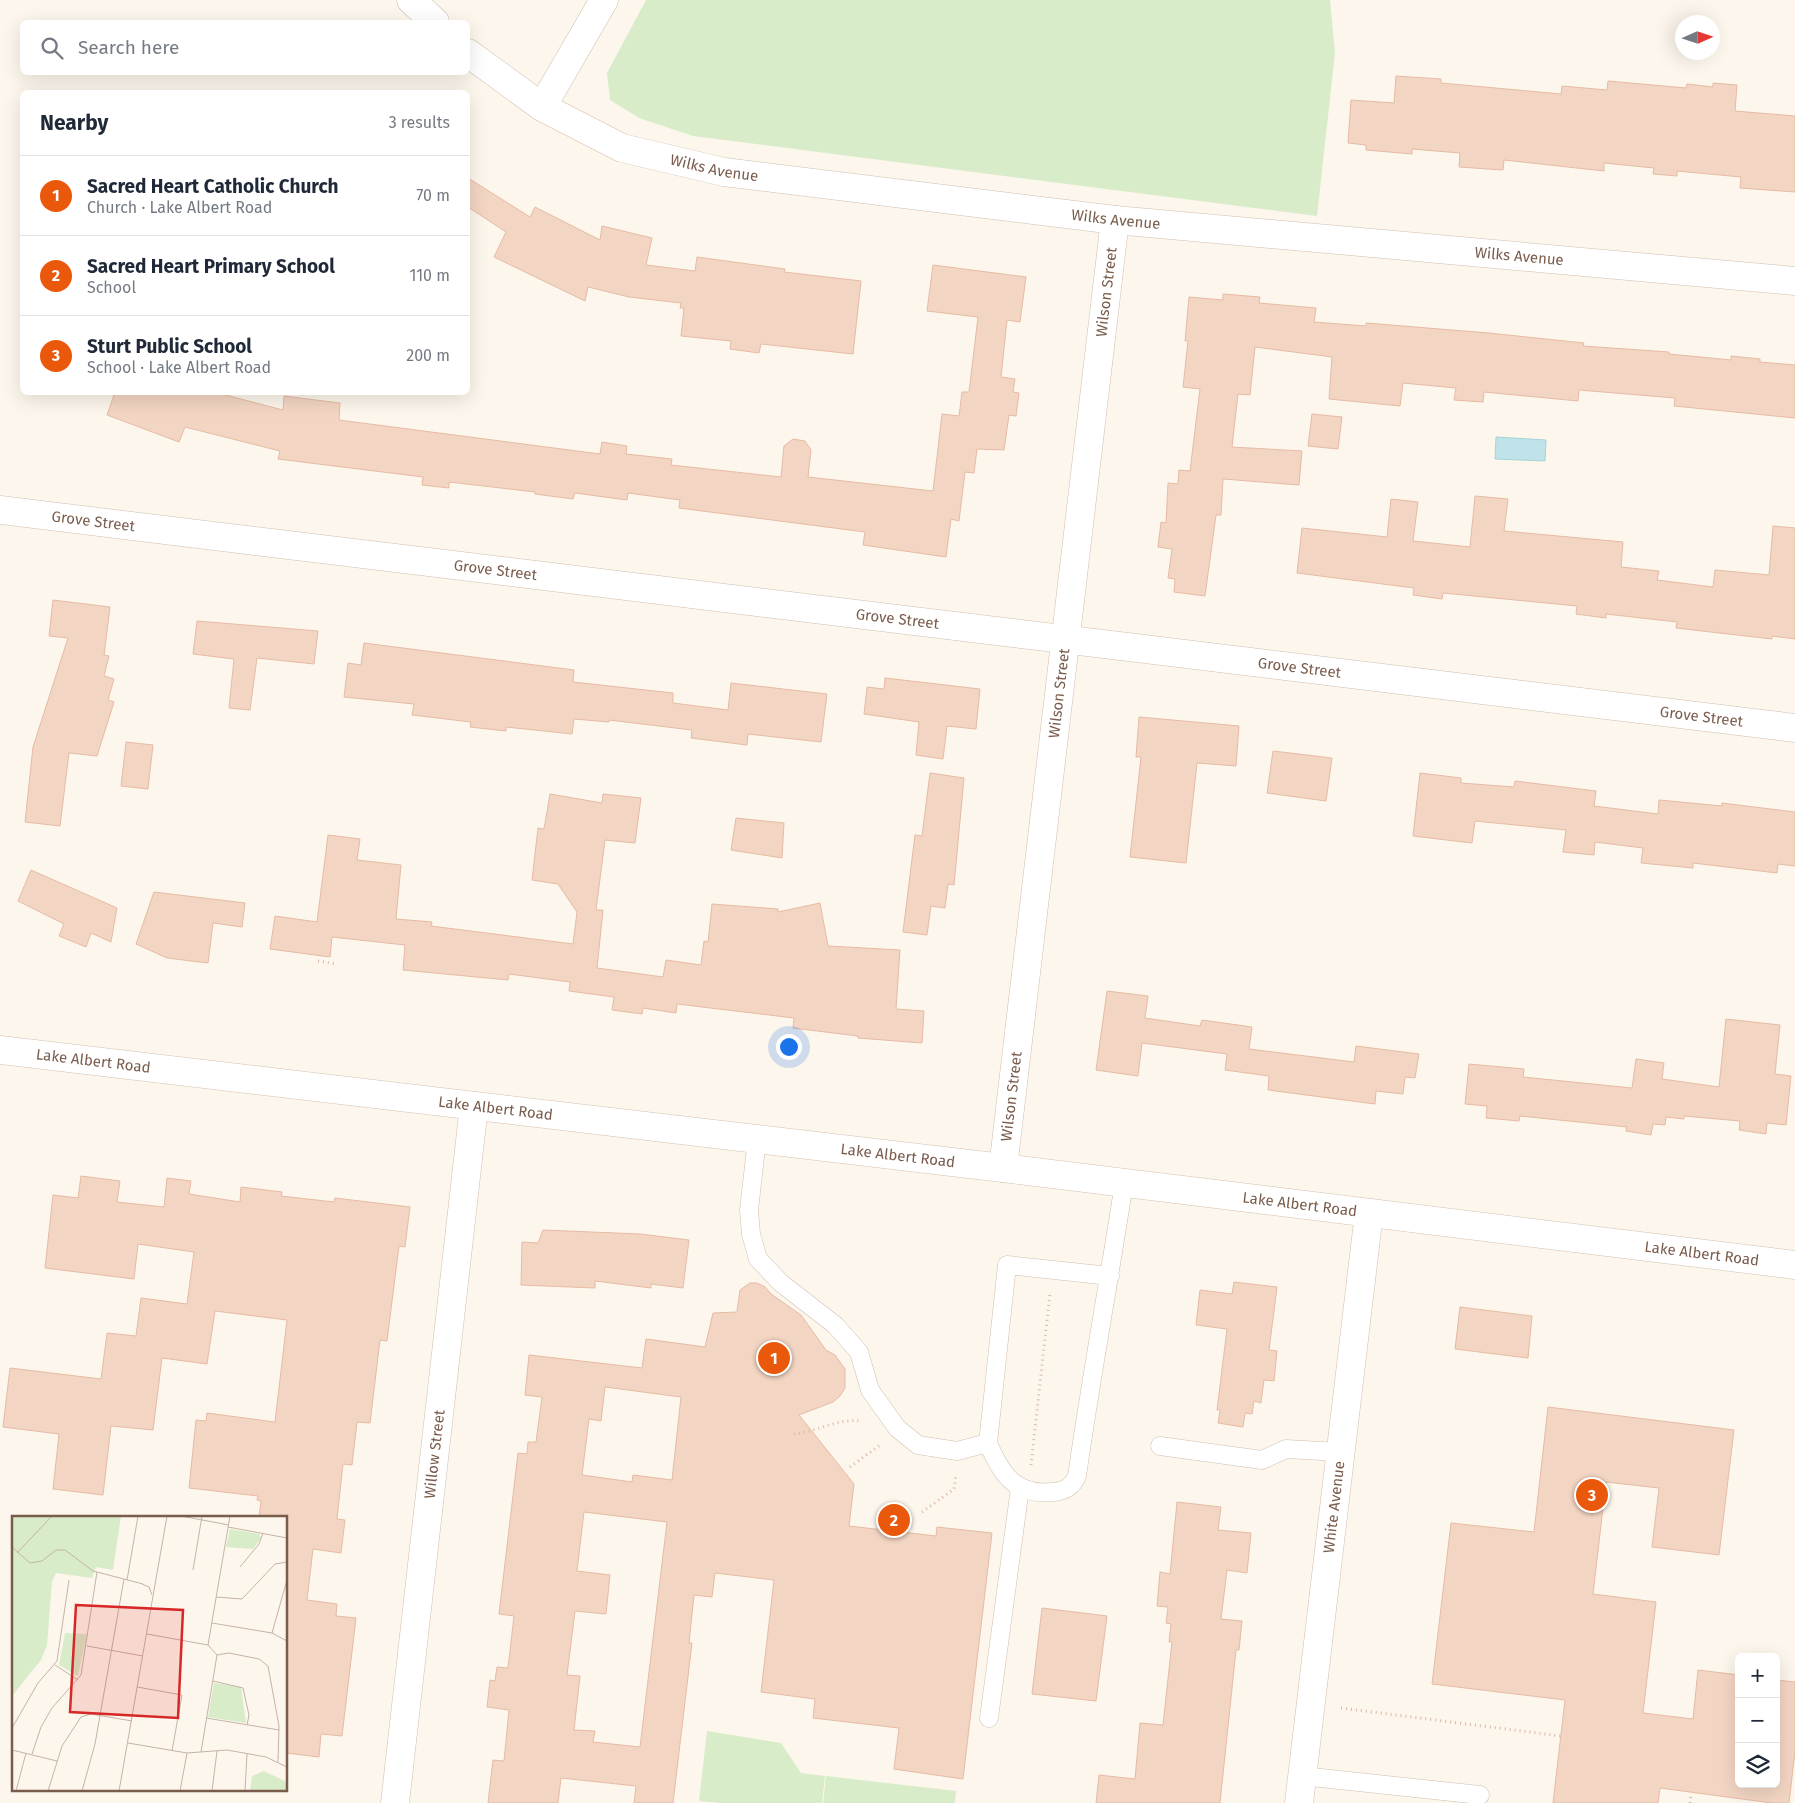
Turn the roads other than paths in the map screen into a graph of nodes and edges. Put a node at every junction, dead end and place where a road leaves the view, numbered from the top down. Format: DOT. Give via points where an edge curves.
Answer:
graph roads {
  1 [pos="411,0"];
  2 [pos="604,0"];
  3 [pos="433,20"];
  4 [pos="470,54"];
  5 [pos="542,107"];
  6 [pos="1115,220"];
  7 [pos="1795,281"];
  8 [pos="0,510"];
  9 [pos="1066,639"];
  10 [pos="1795,728"];
  11 [pos="0,1050"];
  12 [pos="474,1106"];
  13 [pos="757,1139"];
  14 [pos="1003,1168"];
  15 [pos="1124,1183"];
  16 [pos="1369,1213"];
  17 [pos="1795,1265"];
  18 [pos="1110,1276"];
  19 [pos="988,1443"];
  20 [pos="1160,1446"];
  21 [pos="1340,1452"];
  22 [pos="1020,1488"];
  23 [pos="989,1718"];
  24 [pos="1302,1776"];
  25 [pos="1480,1796"];
  26 [pos="395,1803"];
  27 [pos="1299,1803"];
  1 -- 3 [label="street"];
  2 -- 5 [label="street"];
  4 -- 5 [label="street, Wilks Avenue"];
  5 -- 6 [label="street, Wilks Avenue" via="622,148 724,172"];
  6 -- 7 [label="street, Wilks Avenue"];
  6 -- 9 [label="street, Wilson Street"];
  8 -- 9 [label="street, Grove Street"];
  9 -- 10 [label="street, Grove Street"];
  9 -- 14 [label="street, Wilson Street"];
  11 -- 12 [label="street, Lake Albert Road"];
  12 -- 13 [label="street, Lake Albert Road"];
  12 -- 26 [label="street, Willow Street"];
  13 -- 14 [label="street, Lake Albert Road"];
  13 -- 19 [label="lane" via="749,1210 758,1259 780,1284 835,1325 859,1352 870,1390 898,1428 918,1445 957,1450"];
  14 -- 15 [label="street, Lake Albert Road"];
  15 -- 16 [label="street, Lake Albert Road"];
  15 -- 18 [label="lane"];
  16 -- 17 [label="street, Lake Albert Road"];
  16 -- 21 [label="street, White Avenue"];
  18 -- 19 [label="lane" via="1007,1265"];
  18 -- 22 [label="lane" via="1091,1374 1077,1476 1073,1485 1062,1491 1039,1494"];
  19 -- 22 [label="lane" via="999,1468"];
  20 -- 21 [label="lane" via="1262,1460 1286,1449"];
  21 -- 24 [label="street, White Avenue"];
  22 -- 23 [label="lane"];
  24 -- 25 [label="lane"];
  24 -- 27 [label="street, White Avenue"];
}
